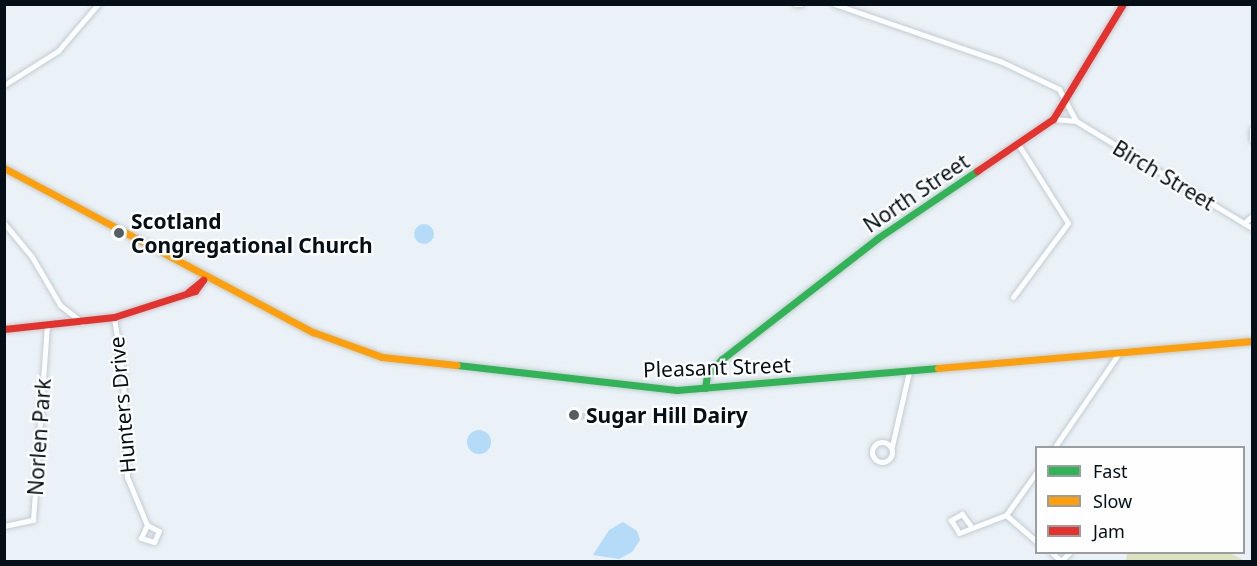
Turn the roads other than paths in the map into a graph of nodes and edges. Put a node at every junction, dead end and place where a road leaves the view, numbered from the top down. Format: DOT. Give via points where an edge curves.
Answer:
graph roads {
  1 [pos="98,4"];
  2 [pos="795,4"];
  3 [pos="801,4"];
  4 [pos="834,4"];
  5 [pos="1122,4"];
  6 [pos="4,85"];
  7 [pos="1068,99"];
  8 [pos="1053,119"];
  9 [pos="1076,121"];
  10 [pos="1252,129"];
  11 [pos="1252,140"];
  12 [pos="1018,144"];
  13 [pos="4,168"];
  14 [pos="1252,216"];
  15 [pos="4,223"];
  16 [pos="1244,223"];
  17 [pos="1252,227"];
  18 [pos="205,277"];
  19 [pos="1014,297"];
  20 [pos="114,317"];
  21 [pos="83,322"];
  22 [pos="47,326"];
  23 [pos="4,329"];
  24 [pos="1252,341"];
  25 [pos="1119,353"];
  26 [pos="909,372"];
  27 [pos="705,388"];
  28 [pos="892,446"];
  29 [pos="1055,446"];
  30 [pos="1035,474"];
  31 [pos="1006,515"];
  32 [pos="147,525"];
  33 [pos="970,525"];
  34 [pos="4,526"];
  35 [pos="1035,540"];
  36 [pos="1053,554"];
  37 [pos="1068,554"];
  1 -- 6 [label="street" via="58,51"];
  2 -- 3 [label="street"];
  4 -- 7 [label="street" via="1000,61 1059,88"];
  5 -- 7 [label="main road, North Street"];
  7 -- 8 [label="main road, North Street"];
  7 -- 9 [label="street"];
  8 -- 9 [label="street, Birch Street"];
  8 -- 12 [label="main road, North Street"];
  9 -- 16 [label="street, Birch Street"];
  10 -- 11 [label="street"];
  12 -- 19 [label="street" via="1068,223"];
  12 -- 27 [label="main road, North Street" via="878,238 731,352 707,375"];
  13 -- 18 [label="main road, Pleasant Street"];
  14 -- 16 [label="street"];
  15 -- 21 [label="street" via="32,256 60,305"];
  16 -- 17 [label="street, Birch Street"];
  18 -- 20 [label="main road" via="188,292"];
  18 -- 27 [label="main road, Pleasant Street" via="313,332 382,357 627,387"];
  20 -- 21 [label="main road"];
  20 -- 32 [label="street, Hunters Drive" via="127,477"];
  21 -- 22 [label="main road"];
  22 -- 23 [label="main road"];
  22 -- 34 [label="street, Norlen Park" via="33,520"];
  24 -- 25 [label="main road, Pleasant Street"];
  25 -- 26 [label="main road, Pleasant Street"];
  25 -- 29 [label="street"];
  26 -- 27 [label="main road, Pleasant Street"];
  26 -- 28 [label="street"];
  30 -- 31 [label="street"];
  31 -- 33 [label="street"];
  31 -- 35 [label="street"];
  36 -- 37 [label="street" via="1062,561"];
}
